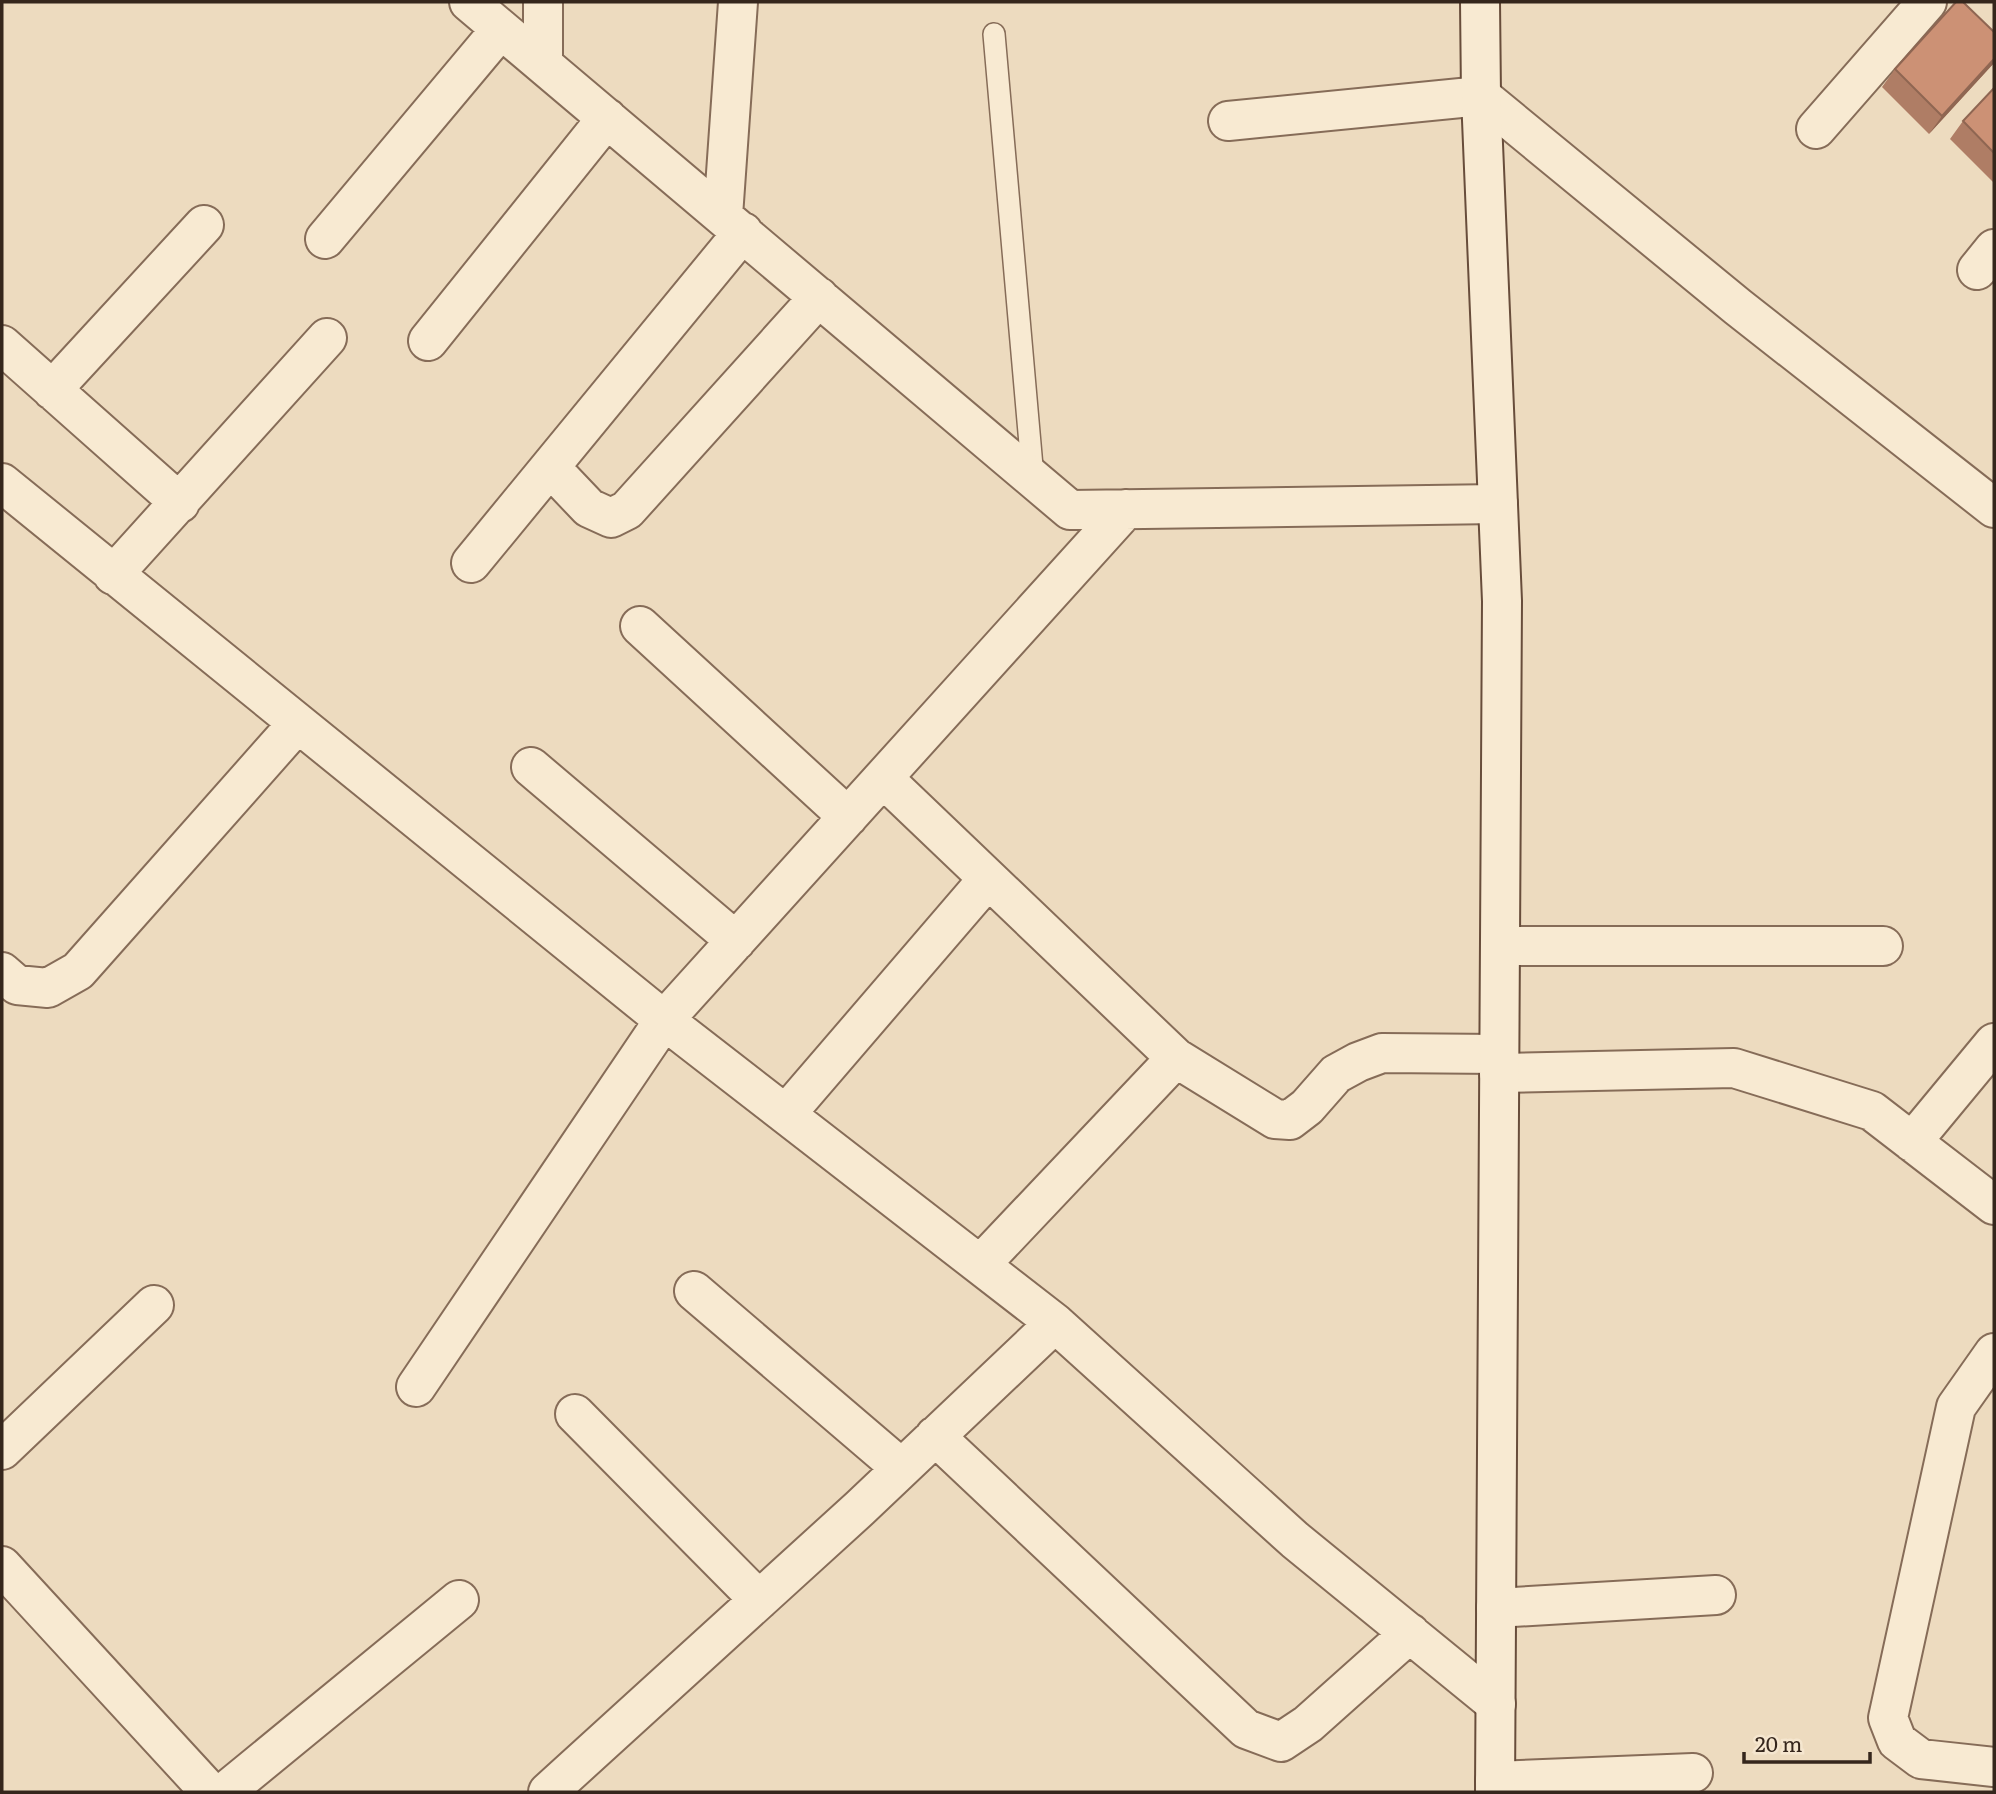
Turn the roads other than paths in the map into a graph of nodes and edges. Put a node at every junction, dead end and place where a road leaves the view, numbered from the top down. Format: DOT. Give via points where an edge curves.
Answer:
graph roads {
  1 [pos="469,2"];
  2 [pos="543,2"];
  3 [pos="738,2"];
  4 [pos="1480,2"];
  5 [pos="1927,2"];
  6 [pos="501,29"];
  7 [pos="993,34"];
  8 [pos="543,64"];
  9 [pos="1481,96"];
  10 [pos="607,118"];
  11 [pos="1228,121"];
  12 [pos="1816,130"];
  13 [pos="733,224"];
  14 [pos="204,225"];
  15 [pos="325,239"];
  16 [pos="819,297"];
  17 [pos="327,338"];
  18 [pos="428,341"];
  19 [pos="2,345"];
  20 [pos="52,390"];
  21 [pos="550,467"];
  22 [pos="1033,478"];
  23 [pos="2,483"];
  24 [pos="180,503"];
  25 [pos="1498,505"];
  26 [pos="1994,508"];
  27 [pos="1126,509"];
  28 [pos="471,563"];
  29 [pos="113,575"];
  30 [pos="640,626"];
  31 [pos="297,724"];
  32 [pos="531,767"];
  33 [pos="883,778"];
  34 [pos="848,817"];
  35 [pos="988,879"];
  36 [pos="736,941"];
  37 [pos="1500,946"];
  38 [pos="1883,946"];
  39 [pos="2,972"];
  40 [pos="664,1020"];
  41 [pos="1994,1043"];
  42 [pos="1177,1059"];
  43 [pos="1499,1064"];
  44 [pos="786,1114"];
  45 [pos="1912,1142"];
  46 [pos="1994,1205"];
  47 [pos="981,1264"];
  48 [pos="694,1291"];
  49 [pos="154,1306"];
  50 [pos="1055,1323"];
  51 [pos="1994,1353"];
  52 [pos="416,1387"];
  53 [pos="575,1413"];
  54 [pos="935,1436"];
  55 [pos="2,1450"];
  56 [pos="901,1468"];
  57 [pos="2,1566"];
  58 [pos="1716,1595"];
  59 [pos="459,1600"];
  60 [pos="759,1600"];
  61 [pos="1496,1608"];
  62 [pos="1410,1633"];
  63 [pos="1496,1703"];
  64 [pos="1994,1767"];
  65 [pos="1693,1773"];
  66 [pos="1495,1786"];
  67 [pos="210,1792"];
  68 [pos="225,1792"];
  69 [pos="548,1792"];
  1 -- 6 [label="street"];
  2 -- 8 [label="street"];
  3 -- 13 [label="street"];
  4 -- 9 [label="street"];
  5 -- 12 [label="street"];
  6 -- 8 [label="street"];
  6 -- 15 [label="street"];
  7 -- 22 [label="lane"];
  8 -- 10 [label="street"];
  9 -- 11 [label="street"];
  9 -- 25 [label="street"];
  9 -- 26 [label="street" via="1738,307"];
  10 -- 13 [label="street"];
  10 -- 18 [label="street"];
  13 -- 16 [label="street"];
  13 -- 21 [label="street"];
  14 -- 20 [label="street"];
  16 -- 21 [label="street" via="628,510 611,518 589,508"];
  16 -- 22 [label="street"];
  17 -- 24 [label="street"];
  19 -- 20 [label="street"];
  20 -- 24 [label="street"];
  21 -- 28 [label="street"];
  22 -- 27 [label="street" via="1070,510"];
  23 -- 29 [label="street"];
  24 -- 29 [label="street"];
  25 -- 27 [label="street"];
  25 -- 37 [label="street" via="1502,601"];
  27 -- 33 [label="street"];
  29 -- 31 [label="street"];
  30 -- 34 [label="street"];
  31 -- 39 [label="street" via="78,971 48,988 17,985"];
  31 -- 40 [label="street"];
  32 -- 36 [label="street"];
  33 -- 34 [label="street"];
  33 -- 35 [label="street"];
  34 -- 36 [label="street"];
  35 -- 42 [label="street"];
  35 -- 44 [label="street"];
  36 -- 40 [label="street"];
  37 -- 38 [label="street"];
  37 -- 43 [label="street"];
  40 -- 44 [label="street"];
  40 -- 52 [label="street"];
  41 -- 45 [label="street"];
  42 -- 43 [label="street" via="1275,1119 1290,1120 1336,1074 1382,1053"];
  42 -- 47 [label="street"];
  43 -- 45 [label="street" via="1734,1068 1872,1111"];
  43 -- 61 [label="street"];
  44 -- 47 [label="street"];
  45 -- 46 [label="street"];
  47 -- 50 [label="street"];
  48 -- 56 [label="street"];
  49 -- 55 [label="street"];
  50 -- 54 [label="street"];
  50 -- 62 [label="street" via="1295,1540"];
  51 -- 64 [label="street" via="1956,1407 1888,1718 1897,1741 1921,1759"];
  53 -- 60 [label="street"];
  54 -- 56 [label="street"];
  54 -- 62 [label="street" via="1246,1729 1281,1742 1308,1724"];
  56 -- 60 [label="street"];
  57 -- 67 [label="street"];
  58 -- 61 [label="street"];
  59 -- 68 [label="street"];
  60 -- 69 [label="street"];
  61 -- 63 [label="street"];
  62 -- 63 [label="street"];
  63 -- 66 [label="street"];
  65 -- 66 [label="street"];
}
